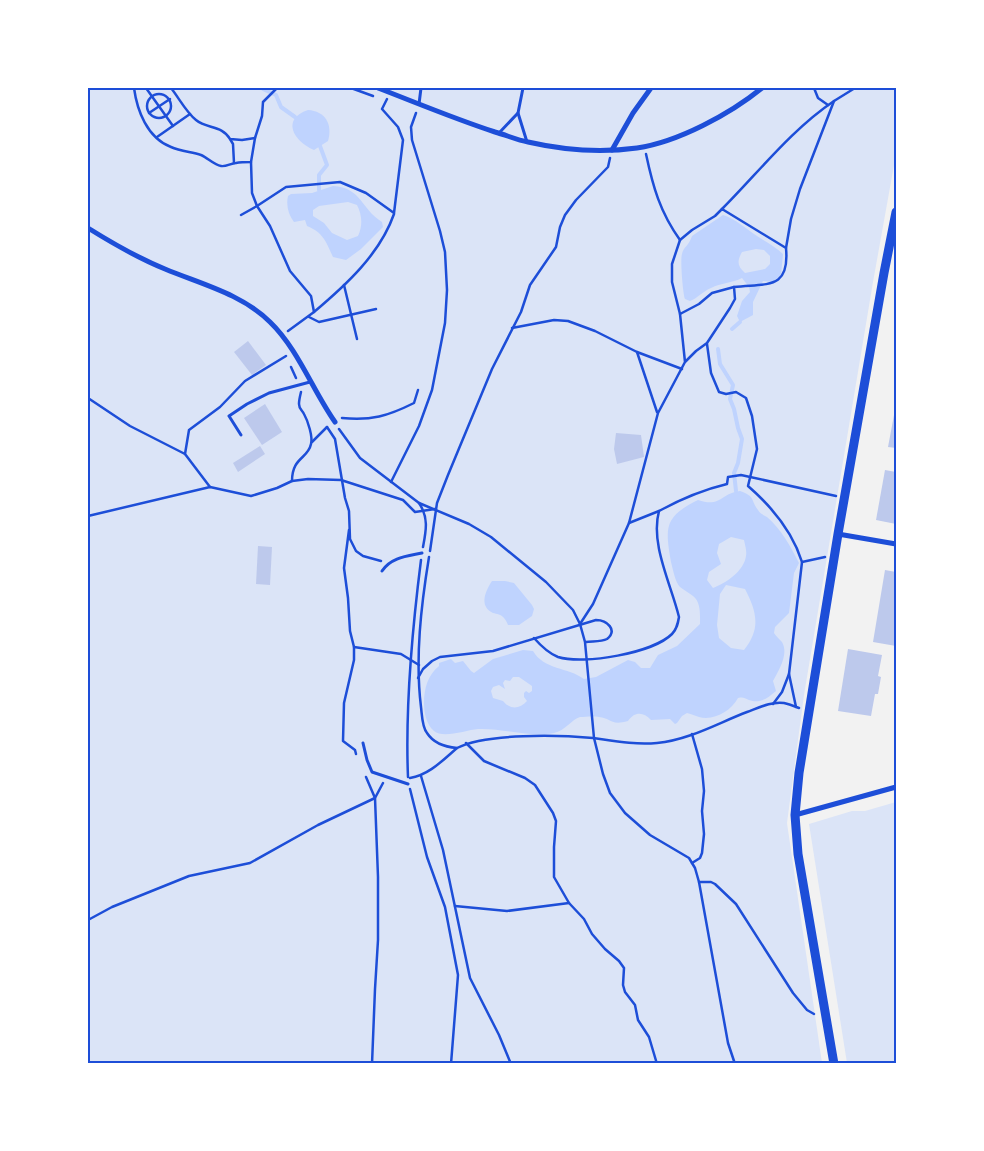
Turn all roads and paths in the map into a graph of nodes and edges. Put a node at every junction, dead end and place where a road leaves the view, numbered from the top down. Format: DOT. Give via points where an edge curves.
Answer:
graph roads {
  1 [pos="134,88"];
  2 [pos="146,88"];
  3 [pos="171,88"];
  4 [pos="276,88"];
  5 [pos="378,88"];
  6 [pos="421,88"];
  7 [pos="523,88"];
  8 [pos="651,88"];
  9 [pos="762,88"];
  10 [pos="814,88"];
  11 [pos="855,88"];
  12 [pos="391,93"];
  13 [pos="152,95"];
  14 [pos="170,98"];
  15 [pos="834,101"];
  16 [pos="419,105"];
  17 [pos="828,105"];
  18 [pos="159,106"];
  19 [pos="149,113"];
  20 [pos="518,113"];
  21 [pos="190,114"];
  22 [pos="166,116"];
  23 [pos="173,126"];
  24 [pos="499,133"];
  25 [pos="157,137"];
  26 [pos="230,138"];
  27 [pos="255,138"];
  28 [pos="527,142"];
  29 [pos="644,146"];
  30 [pos="612,150"];
  31 [pos="251,162"];
  32 [pos="234,163"];
  33 [pos="257,206"];
  34 [pos="722,208"];
  35 [pos="896,212"];
  36 [pos="394,213"];
  37 [pos="241,216"];
  38 [pos="88,228"];
  39 [pos="680,240"];
  40 [pos="786,248"];
  41 [pos="344,284"];
  42 [pos="734,287"];
  43 [pos="376,309"];
  44 [pos="314,312"];
  45 [pos="680,314"];
  46 [pos="351,315"];
  47 [pos="309,317"];
  48 [pos="512,328"];
  49 [pos="282,335"];
  50 [pos="357,339"];
  51 [pos="707,343"];
  52 [pos="637,352"];
  53 [pos="685,362"];
  54 [pos="682,369"];
  55 [pos="310,382"];
  56 [pos="418,390"];
  57 [pos="88,398"];
  58 [pos="658,413"];
  59 [pos="340,418"];
  60 [pos="335,422"];
  61 [pos="242,435"];
  62 [pos="185,454"];
  63 [pos="750,477"];
  64 [pos="341,480"];
  65 [pos="292,481"];
  66 [pos="391,482"];
  67 [pos="845,498"];
  68 [pos="419,503"];
  69 [pos="436,509"];
  70 [pos="659,511"];
  71 [pos="425,512"];
  72 [pos="88,516"];
  73 [pos="629,523"];
  74 [pos="349,530"];
  75 [pos="838,534"];
  76 [pos="896,544"];
  77 [pos="422,553"];
  78 [pos="834,554"];
  79 [pos="802,562"];
  80 [pos="386,564"];
  81 [pos="382,571"];
  82 [pos="580,624"];
  83 [pos="534,638"];
  84 [pos="585,642"];
  85 [pos="354,647"];
  86 [pos="411,660"];
  87 [pos="587,661"];
  88 [pos="419,665"];
  89 [pos="789,674"];
  90 [pos="418,680"];
  91 [pos="773,704"];
  92 [pos="796,707"];
  93 [pos="810,711"];
  94 [pos="692,734"];
  95 [pos="594,738"];
  96 [pos="363,743"];
  97 [pos="466,743"];
  98 [pos="457,748"];
  99 [pos="357,756"];
  100 [pos="364,771"];
  101 [pos="421,776"];
  102 [pos="385,777"];
  103 [pos="408,778"];
  104 [pos="408,784"];
  105 [pos="896,787"];
  106 [pos="375,798"];
  107 [pos="795,814"];
  108 [pos="692,863"];
  109 [pos="699,882"];
  110 [pos="569,903"];
  111 [pos="455,906"];
  112 [pos="88,920"];
  113 [pos="825,1017"];
  114 [pos="88,1056"];
  115 [pos="89,1064"];
  116 [pos="372,1064"];
  117 [pos="451,1064"];
  118 [pos="511,1064"];
  119 [pos="657,1064"];
  120 [pos="735,1064"];
  121 [pos="834,1064"];
  1 -- 25 [label="path" via="139,113"];
  2 -- 13 [label="path"];
  3 -- 21 [label="path"];
  4 -- 27 [label="path" via="263,102 260,128"];
  5 -- 12 [label="street"];
  6 -- 16 [label="lane"];
  7 -- 20 [label="lane"];
  8 -- 30 [label="street"];
  9 -- 29 [label="street" via="696,130"];
  10 -- 17 [label="path" via="818,98"];
  11 -- 15 [label="path"];
  12 -- 16 [label="street"];
  12 -- 36 [label="path" via="382,109 398,127 403,140"];
  13 -- 14 [label="path" via="161,93"];
  13 -- 18 [label="path"];
  13 -- 19 [label="path" via="147,104"];
  14 -- 18 [label="path"];
  14 -- 22 [label="path" via="172,106"];
  15 -- 17 [label="path"];
  15 -- 40 [label="path" via="800,189"];
  16 -- 24 [label="street"];
  16 -- 66 [label="path" via="411,127 412,140 445,252 445,323 432,390 419,426"];
  17 -- 34 [label="path" via="782,146"];
  18 -- 19 [label="path"];
  18 -- 22 [label="path"];
  19 -- 22 [label="path" via="159,118"];
  20 -- 24 [label="lane"];
  20 -- 28 [label="lane"];
  21 -- 23 [label="path"];
  21 -- 26 [label="path" via="203,124 221,129"];
  22 -- 23 [label="path"];
  23 -- 25 [label="path"];
  24 -- 28 [label="street"];
  25 -- 32 [label="path" via="168,146 202,156 219,166"];
  26 -- 27 [label="path"];
  26 -- 32 [label="path"];
  27 -- 31 [label="path"];
  28 -- 30 [label="street" via="572,150"];
  29 -- 30 [label="street"];
  29 -- 39 [label="path" via="654,190 665,217"];
  30 -- 48 [label="path" via="608,167 565,214 556,247 530,285"];
  31 -- 32 [label="path"];
  31 -- 33 [label="path" via="251,185"];
  33 -- 36 [label="path" via="286,187 340,182 366,193"];
  33 -- 37 [label="path"];
  33 -- 44 [label="path" via="270,226 290,271 311,296"];
  34 -- 39 [label="path"];
  34 -- 40 [label="path"];
  35 -- 67 [label="main road"];
  36 -- 41 [label="path" via="389,228 366,263"];
  38 -- 49 [label="street" via="155,265 237,298 255,308"];
  39 -- 45 [label="path" via="672,264 672,282"];
  40 -- 42 [label="path" via="787,262 781,278 774,283"];
  41 -- 44 [label="path"];
  41 -- 46 [label="path"];
  42 -- 45 [label="path" via="712,293"];
  42 -- 51 [label="path" via="735,299"];
  43 -- 46 [label="path"];
  44 -- 47 [label="path"];
  45 -- 53 [label="path"];
  46 -- 47 [label="path" via="319,322"];
  46 -- 50 [label="path"];
  47 -- 49 [label="path"];
  48 -- 52 [label="path" via="554,320 568,321"];
  48 -- 69 [label="path" via="492,369"];
  49 -- 55 [label="street"];
  51 -- 53 [label="path"];
  51 -- 63 [label="path" via="711,373 720,392 736,392 746,398 757,449"];
  52 -- 54 [label="path"];
  52 -- 58 [label="path"];
  53 -- 54 [label="path"];
  54 -- 58 [label="path"];
  55 -- 60 [label="street"];
  55 -- 61 [label="lane" via="270,393 229,416"];
  56 -- 59 [label="path" via="414,403 391,414 362,420"];
  57 -- 62 [label="path" via="130,426"];
  58 -- 73 [label="path"];
  60 -- 66 [label="path" via="360,458"];
  63 -- 67 [label="path"];
  63 -- 70 [label="path" via="728,477 727,484 704,490"];
  63 -- 79 [label="path" via="748,486 778,518"];
  64 -- 65 [label="path"];
  64 -- 65 [label="path" via="334,440 327,428 295,465"];
  64 -- 71 [label="path" via="403,500 415,512"];
  64 -- 74 [label="path" via="349,510"];
  65 -- 72 [label="path" via="251,496 210,487"];
  66 -- 68 [label="path"];
  67 -- 75 [label="main road"];
  68 -- 69 [label="path"];
  68 -- 71 [label="path"];
  69 -- 71 [label="path"];
  69 -- 82 [label="path" via="469,524 516,556 573,610"];
  69 -- 88 [label="path" via="424,588"];
  70 -- 73 [label="path"];
  70 -- 87 [label="path" via="656,538 679,617 678,626 666,639 652,645"];
  71 -- 77 [label="path"];
  73 -- 82 [label="path" via="593,604"];
  74 -- 80 [label="path" via="356,551"];
  74 -- 85 [label="path" via="344,568"];
  75 -- 76 [label="street"];
  75 -- 78 [label="main road"];
  77 -- 80 [label="lane"];
  77 -- 86 [label="path"];
  78 -- 79 [label="path"];
  78 -- 93 [label="main road"];
  79 -- 89 [label="path"];
  80 -- 81 [label="lane"];
  82 -- 83 [label="path"];
  82 -- 84 [label="path"];
  82 -- 84 [label="path" via="603,620 610,628 608,638"];
  83 -- 87 [label="path" via="559,657"];
  83 -- 90 [label="path" via="493,651 440,657 423,669"];
  84 -- 87 [label="path"];
  85 -- 86 [label="path" via="401,654"];
  85 -- 99 [label="path" via="344,703 344,741"];
  86 -- 88 [label="path"];
  86 -- 103 [label="path"];
  87 -- 95 [label="path"];
  88 -- 90 [label="path"];
  89 -- 91 [label="path"];
  89 -- 92 [label="path"];
  90 -- 98 [label="path" via="421,714 427,735 444,747"];
  91 -- 92 [label="path"];
  91 -- 94 [label="path"];
  92 -- 93 [label="path"];
  93 -- 107 [label="main road"];
  94 -- 95 [label="path" via="648,744"];
  94 -- 108 [label="path" via="702,769 704,834 700,858"];
  95 -- 97 [label="path" via="518,737"];
  95 -- 108 [label="path" via="610,793 625,813 650,835"];
  96 -- 102 [label="lane" via="372,772"];
  97 -- 98 [label="path"];
  97 -- 110 [label="path" via="484,761 524,778 543,797 556,821 554,877"];
  98 -- 101 [label="path"];
  100 -- 106 [label="path"];
  101 -- 103 [label="path"];
  101 -- 111 [label="path" via="443,850"];
  102 -- 103 [label="path" via="395,774"];
  102 -- 104 [label="lane"];
  102 -- 106 [label="path"];
  103 -- 104 [label="path"];
  104 -- 117 [label="path" via="427,857 445,907 457,966"];
  105 -- 107 [label="street"];
  106 -- 112 [label="path" via="250,863 189,876"];
  106 -- 116 [label="path" via="378,940"];
  107 -- 113 [label="main road" via="798,854"];
  108 -- 109 [label="path"];
  109 -- 113 [label="path" via="715,884 736,904 793,993 807,1010"];
  109 -- 120 [label="path" via="728,1043"];
  110 -- 111 [label="path" via="507,910"];
  110 -- 119 [label="path" via="624,968 625,992 635,1005 638,1020 649,1036"];
  111 -- 118 [label="path" via="470,978"];
  113 -- 121 [label="main road"];
  114 -- 115 [label="path"];
}
